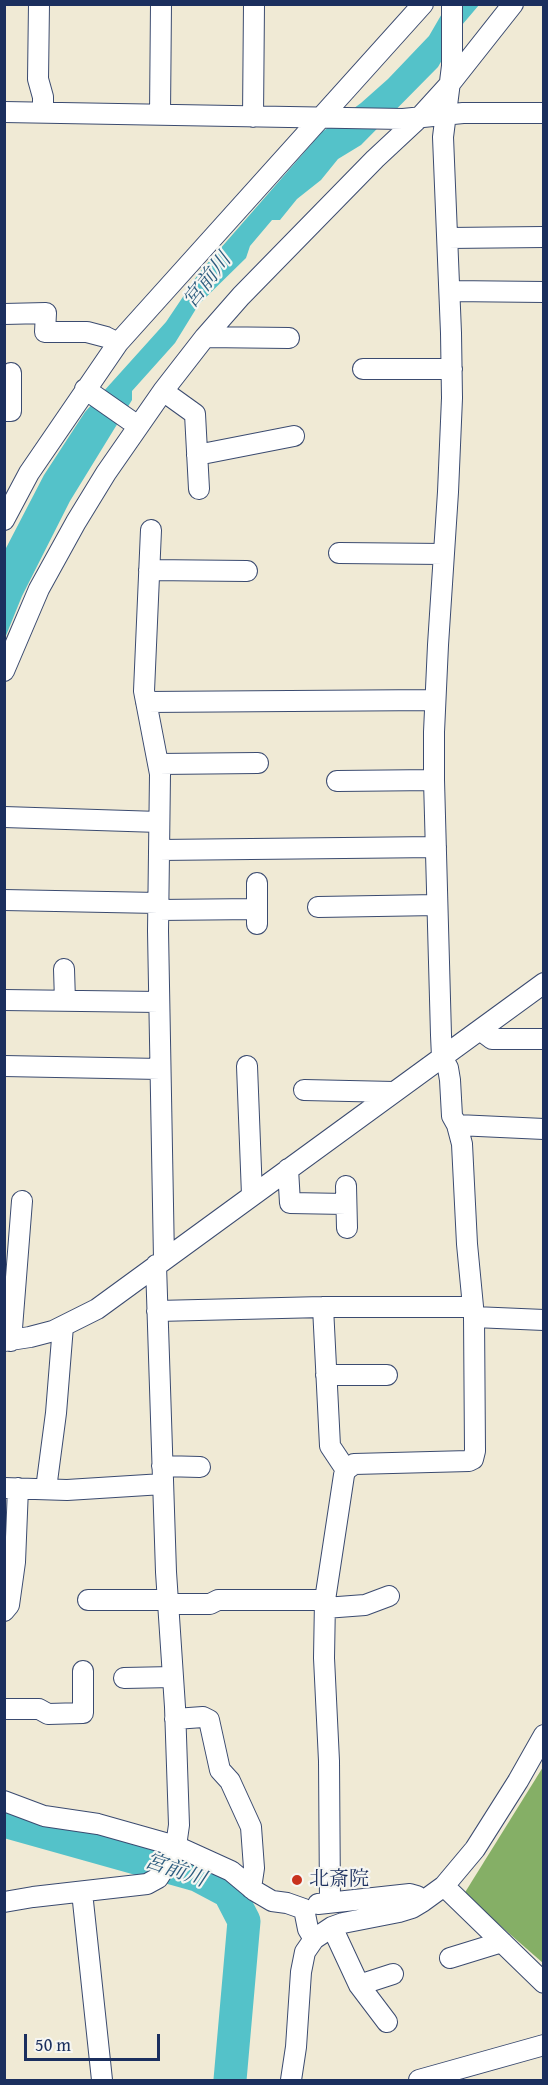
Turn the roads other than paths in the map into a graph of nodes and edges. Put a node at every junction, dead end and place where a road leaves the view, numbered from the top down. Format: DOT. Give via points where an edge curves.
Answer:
graph roads {
  1 [pos="39,4"];
  2 [pos="161,4"];
  3 [pos="254,4"];
  4 [pos="423,4"];
  5 [pos="452,4"];
  6 [pos="513,4"];
  7 [pos="451,75"];
  8 [pos="43,111"];
  9 [pos="4,112"];
  10 [pos="543,113"];
  11 [pos="160,114"];
  12 [pos="446,115"];
  13 [pos="253,117"];
  14 [pos="327,119"];
  15 [pos="411,119"];
  16 [pos="543,237"];
  17 [pos="448,238"];
  18 [pos="450,291"];
  19 [pos="543,292"];
  20 [pos="4,314"];
  21 [pos="205,337"];
  22 [pos="289,338"];
  23 [pos="118,343"];
  24 [pos="363,369"];
  25 [pos="452,369"];
  26 [pos="11,373"];
  27 [pos="89,391"];
  28 [pos="163,391"];
  29 [pos="4,411"];
  30 [pos="135,424"];
  31 [pos="294,436"];
  32 [pos="197,454"];
  33 [pos="199,489"];
  34 [pos="4,520"];
  35 [pos="151,530"];
  36 [pos="339,553"];
  37 [pos="444,554"];
  38 [pos="149,570"];
  39 [pos="247,571"];
  40 [pos="4,671"];
  41 [pos="435,700"];
  42 [pos="146,702"];
  43 [pos="258,763"];
  44 [pos="158,765"];
  45 [pos="434,780"];
  46 [pos="336,781"];
  47 [pos="4,817"];
  48 [pos="159,822"];
  49 [pos="436,846"];
  50 [pos="159,850"];
  51 [pos="257,883"];
  52 [pos="4,900"];
  53 [pos="437,905"];
  54 [pos="158,907"];
  55 [pos="318,907"];
  56 [pos="64,969"];
  57 [pos="543,983"];
  58 [pos="4,1000"];
  59 [pos="64,1001"];
  60 [pos="159,1002"];
  61 [pos="480,1030"];
  62 [pos="543,1039"];
  63 [pos="442,1057"];
  64 [pos="4,1066"];
  65 [pos="247,1066"];
  66 [pos="160,1069"];
  67 [pos="315,1084"];
  68 [pos="394,1092"];
  69 [pos="457,1125"];
  70 [pos="543,1129"];
  71 [pos="288,1169"];
  72 [pos="252,1195"];
  73 [pos="22,1201"];
  74 [pos="347,1228"];
  75 [pos="160,1262"];
  76 [pos="323,1307"];
  77 [pos="158,1311"];
  78 [pos="474,1312"];
  79 [pos="543,1320"];
  80 [pos="63,1326"];
  81 [pos="8,1341"];
  82 [pos="326,1375"];
  83 [pos="387,1375"];
  84 [pos="200,1467"];
  85 [pos="346,1470"];
  86 [pos="163,1475"];
  87 [pos="11,1488"];
  88 [pos="46,1489"];
  89 [pos="389,1596"];
  90 [pos="88,1599"];
  91 [pos="168,1602"];
  92 [pos="325,1604"];
  93 [pos="4,1611"];
  94 [pos="173,1677"];
  95 [pos="124,1678"];
  96 [pos="89,1683"];
  97 [pos="4,1709"];
  98 [pos="175,1719"];
  99 [pos="543,1735"];
  100 [pos="4,1801"];
  101 [pos="175,1850"];
  102 [pos="444,1886"];
  103 [pos="251,1888"];
  104 [pos="82,1892"];
  105 [pos="4,1902"];
  106 [pos="330,1902"];
  107 [pos="422,1902"];
  108 [pos="304,1909"];
  109 [pos="332,1927"];
  110 [pos="314,1939"];
  111 [pos="502,1942"];
  112 [pos="450,1958"];
  113 [pos="393,1974"];
  114 [pos="543,1983"];
  115 [pos="358,1985"];
  116 [pos="387,2022"];
  117 [pos="543,2045"];
  118 [pos="102,2080"];
  119 [pos="291,2080"];
  120 [pos="419,2080"];
  1 -- 8 [label="street" via="38,79"];
  2 -- 11 [label="street"];
  3 -- 13 [label="street"];
  4 -- 14 [label="street"];
  5 -- 7 [label="street"];
  6 -- 7 [label="street"];
  7 -- 12 [label="street"];
  7 -- 15 [label="street"];
  8 -- 9 [label="street"];
  8 -- 11 [label="street"];
  10 -- 12 [label="street"];
  11 -- 13 [label="street"];
  12 -- 15 [label="street"];
  12 -- 17 [label="street" via="443,136"];
  13 -- 14 [label="street"];
  14 -- 15 [label="street"];
  14 -- 23 [label="street"];
  15 -- 21 [label="street"];
  16 -- 17 [label="street"];
  17 -- 18 [label="street"];
  18 -- 19 [label="street"];
  18 -- 25 [label="street"];
  20 -- 23 [label="street" via="46,313 45,332 87,332"];
  21 -- 22 [label="street"];
  21 -- 28 [label="street"];
  23 -- 27 [label="street"];
  24 -- 25 [label="street"];
  25 -- 37 [label="street"];
  26 -- 29 [label="street" via="11,411"];
  27 -- 30 [label="street"];
  27 -- 34 [label="street" via="29,473"];
  28 -- 30 [label="street"];
  28 -- 32 [label="street" via="195,414"];
  30 -- 40 [label="street" via="39,589"];
  31 -- 32 [label="street" via="267,432"];
  32 -- 33 [label="street"];
  35 -- 38 [label="street"];
  36 -- 37 [label="street"];
  37 -- 41 [label="street"];
  38 -- 39 [label="street"];
  38 -- 42 [label="street"];
  41 -- 42 [label="street"];
  41 -- 45 [label="street"];
  42 -- 44 [label="street"];
  43 -- 44 [label="street"];
  44 -- 48 [label="street"];
  45 -- 46 [label="street"];
  45 -- 49 [label="street"];
  47 -- 48 [label="street"];
  48 -- 50 [label="street"];
  49 -- 50 [label="street"];
  49 -- 53 [label="street"];
  50 -- 54 [label="street"];
  51 -- 54 [label="street" via="257,917"];
  52 -- 54 [label="street" via="69,911"];
  53 -- 55 [label="street"];
  53 -- 63 [label="street"];
  54 -- 60 [label="street"];
  56 -- 59 [label="street"];
  57 -- 61 [label="street"];
  58 -- 59 [label="street"];
  59 -- 60 [label="street"];
  60 -- 66 [label="street"];
  61 -- 62 [label="street" via="492,1040"];
  61 -- 63 [label="street"];
  63 -- 68 [label="street"];
  63 -- 69 [label="street" via="448,1068 452,1116"];
  64 -- 66 [label="street" via="73,1058"];
  65 -- 72 [label="street"];
  66 -- 75 [label="street"];
  67 -- 68 [label="street"];
  68 -- 71 [label="street"];
  69 -- 70 [label="street"];
  69 -- 78 [label="street" via="462,1144"];
  71 -- 72 [label="street"];
  71 -- 74 [label="street" via="290,1203 346,1195"];
  72 -- 75 [label="street"];
  73 -- 81 [label="street"];
  75 -- 77 [label="street"];
  75 -- 80 [label="street" via="97,1309"];
  76 -- 77 [label="street"];
  76 -- 78 [label="street"];
  76 -- 82 [label="street"];
  77 -- 86 [label="street"];
  78 -- 79 [label="street"];
  78 -- 85 [label="street" via="473,1459 354,1464"];
  80 -- 81 [label="street"];
  80 -- 88 [label="street"];
  82 -- 83 [label="street"];
  82 -- 85 [label="street" via="330,1446"];
  84 -- 86 [label="street"];
  85 -- 92 [label="street" via="341,1482"];
  86 -- 88 [label="street" via="67,1490"];
  86 -- 91 [label="street"];
  87 -- 88 [label="street"];
  87 -- 93 [label="street" via="15,1562 9,1605"];
  89 -- 92 [label="street" via="365,1605"];
  90 -- 91 [label="street"];
  91 -- 92 [label="street"];
  91 -- 94 [label="street"];
  92 -- 106 [label="street"];
  94 -- 95 [label="street"];
  94 -- 98 [label="street"];
  96 -- 97 [label="street" via="83,1713"];
  98 -- 101 [label="street" via="179,1825"];
  98 -- 103 [label="street" via="209,1720 220,1770 230,1781 251,1827"];
  99 -- 102 [label="street" via="475,1849"];
  100 -- 101 [label="street" via="44,1816 98,1824"];
  101 -- 103 [label="street" via="231,1871"];
  101 -- 104 [label="street" via="158,1878 147,1884"];
  102 -- 107 [label="street"];
  102 -- 111 [label="street"];
  103 -- 108 [label="street" via="272,1901"];
  104 -- 105 [label="street"];
  104 -- 118 [label="street"];
  106 -- 107 [label="street" via="410,1894"];
  106 -- 108 [label="street"];
  107 -- 109 [label="street" via="399,1912"];
  108 -- 110 [label="street"];
  109 -- 110 [label="street"];
  109 -- 115 [label="street"];
  110 -- 119 [label="street" via="304,1952"];
  111 -- 112 [label="street"];
  111 -- 114 [label="street"];
  113 -- 115 [label="street"];
  115 -- 116 [label="street"];
  117 -- 120 [label="street"];
}
